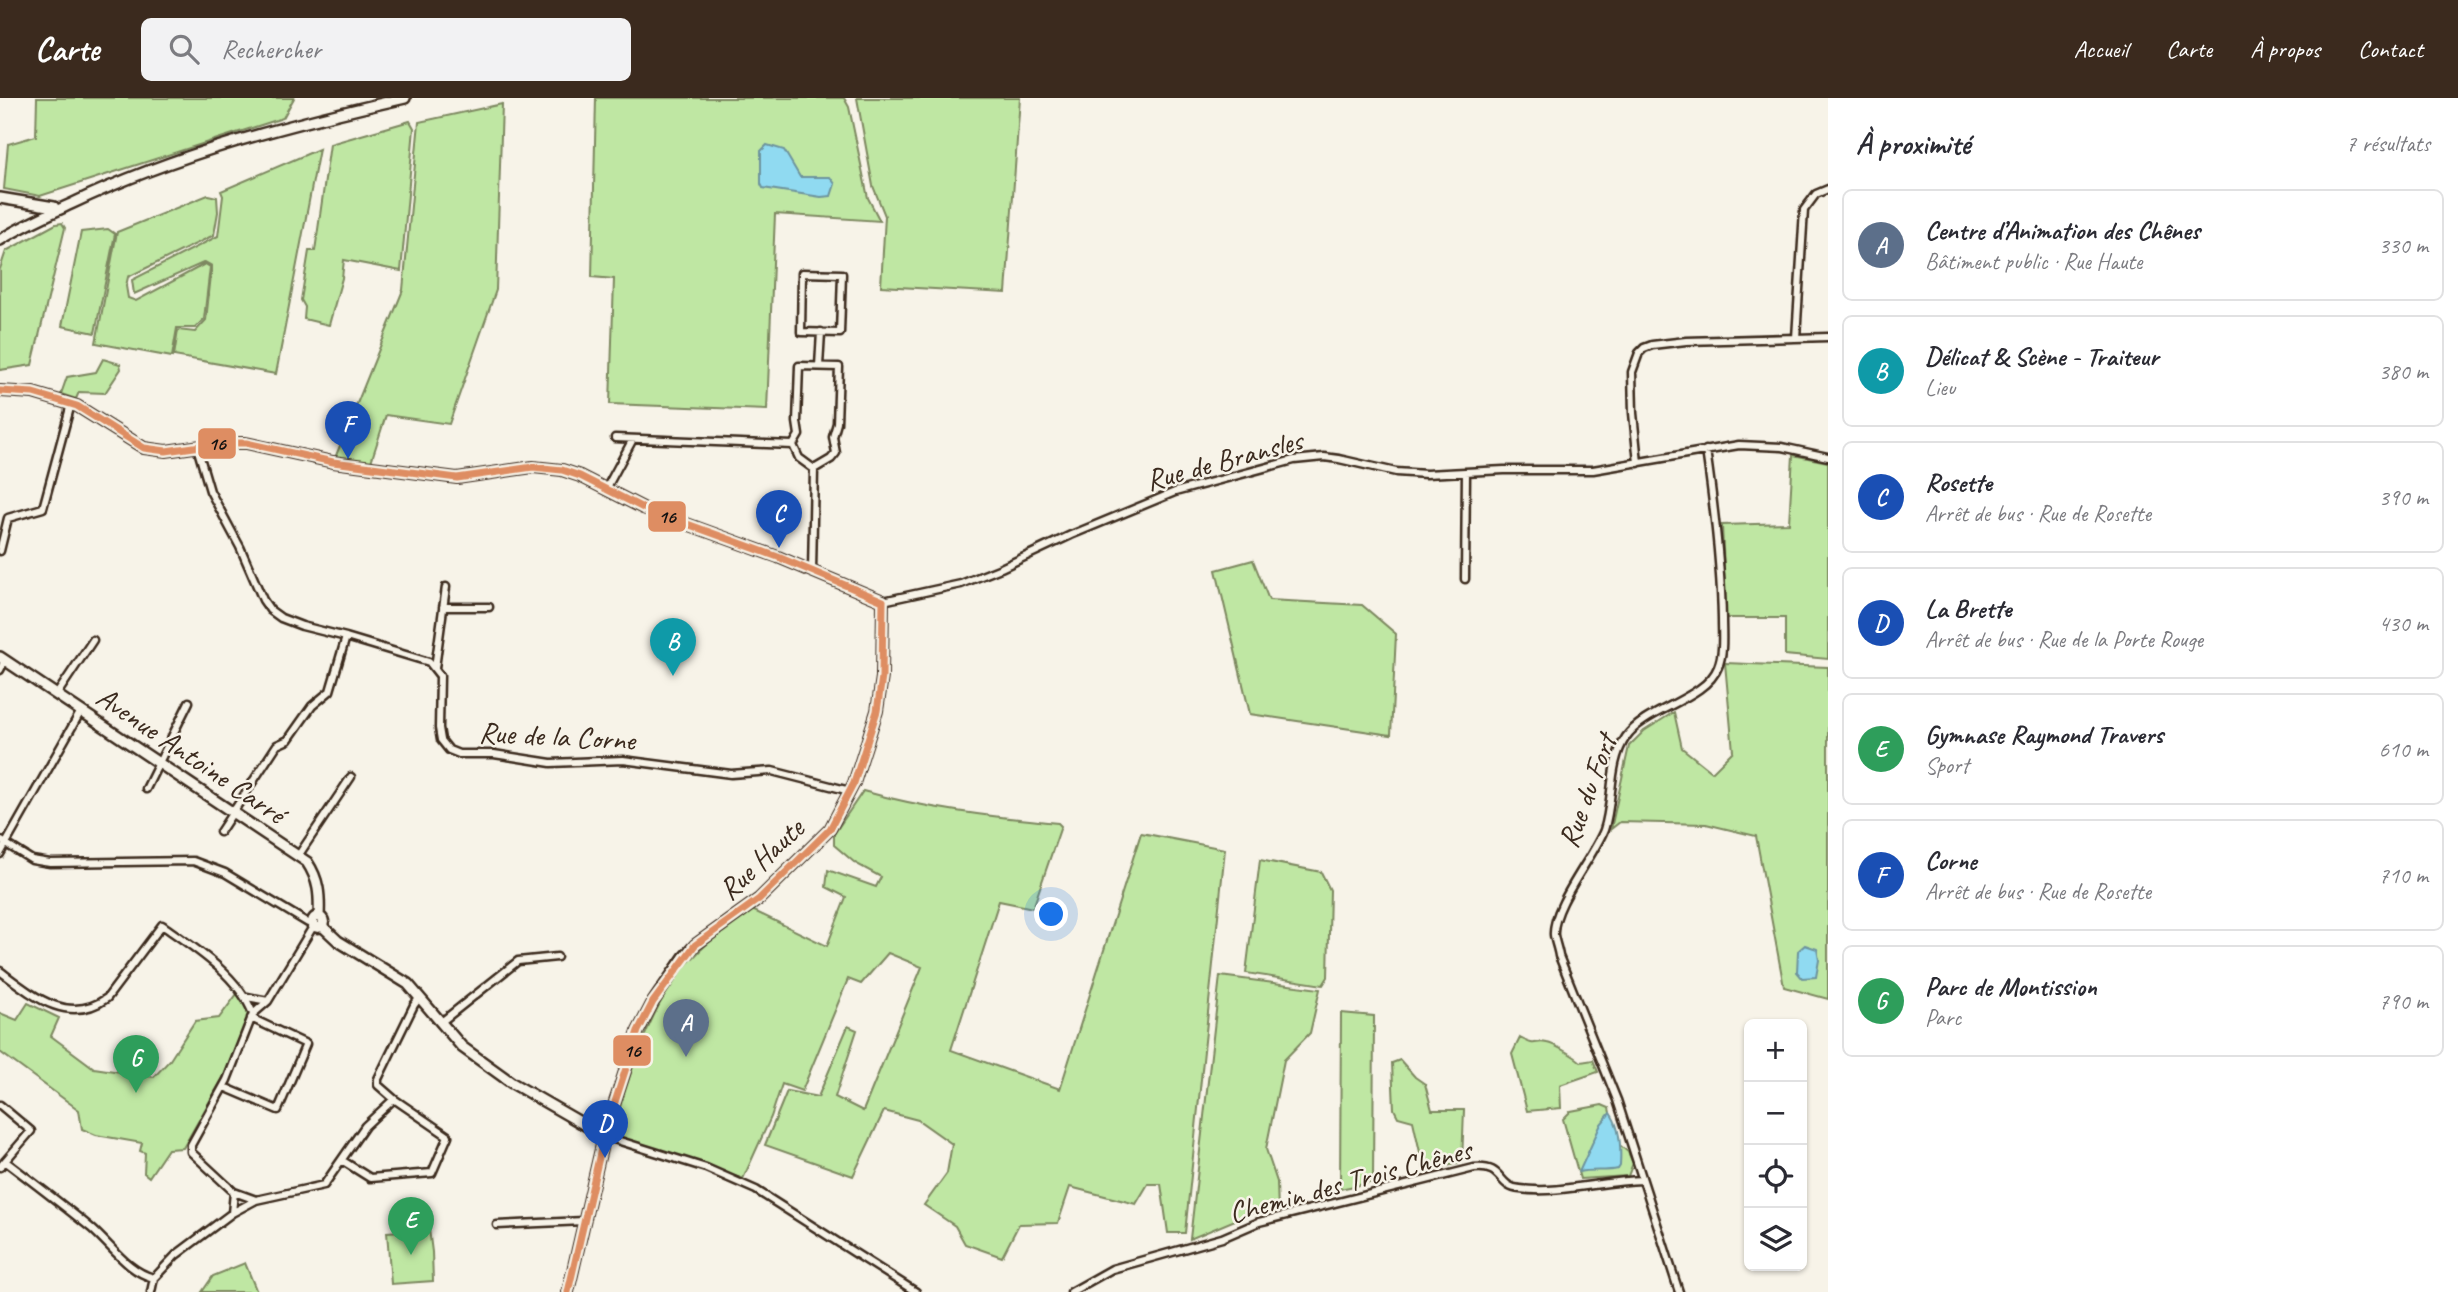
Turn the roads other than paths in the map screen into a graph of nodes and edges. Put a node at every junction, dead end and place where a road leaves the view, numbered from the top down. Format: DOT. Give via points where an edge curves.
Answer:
graph roads {
  1 [pos="405,98"];
  2 [pos="1828,189"];
  3 [pos="0,198"];
  4 [pos="56,211"];
  5 [pos="0,240"];
  6 [pos="821,332"];
  7 [pos="1828,337"];
  8 [pos="1796,338"];
  9 [pos="819,366"];
  10 [pos="0,391"];
  11 [pos="71,404"];
  12 [pos="615,438"];
  13 [pos="633,439"];
  14 [pos="793,445"];
  15 [pos="197,447"];
  16 [pos="1706,450"];
  17 [pos="1828,457"];
  18 [pos="1638,463"];
  19 [pos="814,470"];
  20 [pos="1466,472"];
  21 [pos="606,489"];
  22 [pos="0,551"];
  23 [pos="812,572"];
  24 [pos="1465,579"];
  25 [pos="446,587"];
  26 [pos="883,601"];
  27 [pos="443,607"];
  28 [pos="489,607"];
  29 [pos="346,637"];
  30 [pos="93,640"];
  31 [pos="2,658"];
  32 [pos="435,668"];
  33 [pos="0,670"];
  34 [pos="57,694"];
  35 [pos="189,702"];
  36 [pos="81,711"];
  37 [pos="159,763"];
  38 [pos="351,777"];
  39 [pos="146,789"];
  40 [pos="850,791"];
  41 [pos="233,813"];
  42 [pos="220,832"];
  43 [pos="3,842"];
  44 [pos="0,854"];
  45 [pos="298,856"];
  46 [pos="317,923"];
  47 [pos="557,957"];
  48 [pos="0,971"];
  49 [pos="247,997"];
  50 [pos="420,997"];
  51 [pos="268,1001"];
  52 [pos="252,1016"];
  53 [pos="440,1023"];
  54 [pos="224,1087"];
  55 [pos="394,1099"];
  56 [pos="0,1105"];
  57 [pos="604,1136"];
  58 [pos="343,1161"];
  59 [pos="3,1164"];
  60 [pos="1642,1180"];
  61 [pos="234,1192"];
  62 [pos="256,1200"];
  63 [pos="232,1213"];
  64 [pos="584,1222"];
  65 [pos="497,1225"];
  66 [pos="154,1279"];
  67 [pos="151,1292"];
  68 [pos="568,1292"];
  69 [pos="915,1292"];
  70 [pos="1070,1292"];
  71 [pos="1679,1292"];
  1 -- 4 [label="street" via="260,133 155,168"];
  2 -- 8 [label="street" via="1816,194 1804,210"];
  3 -- 4 [label="street"];
  4 -- 5 [label="street"];
  6 -- 6 [label="street" via="840,333 842,274 802,273 801,332"];
  6 -- 9 [label="street"];
  7 -- 8 [label="street"];
  8 -- 18 [label="street" via="1686,341 1644,348 1632,372"];
  9 -- 14 [label="street" via="799,366 799,431"];
  9 -- 19 [label="street" via="839,367 836,453"];
  10 -- 11 [label="street" via="33,393"];
  11 -- 15 [label="street" via="144,448"];
  11 -- 22 [label="street" via="43,508 8,518"];
  12 -- 13 [label="street"];
  13 -- 14 [label="street"];
  13 -- 21 [label="street"];
  14 -- 19 [label="street" via="799,458"];
  15 -- 21 [label="street" via="260,444 333,462 439,477 548,467"];
  15 -- 29 [label="street" via="210,491 270,610 302,626"];
  16 -- 17 [label="street, Rue de Bransles" via="1764,445"];
  16 -- 18 [label="street, Rue de Bransles"];
  16 -- 60 [label="street, Rue du Fort" via="1721,586 1719,665 1703,685 1627,736 1620,750 1604,831 1555,922 1559,956 1617,1100"];
  18 -- 20 [label="street, Rue de Bransles" via="1593,470"];
  19 -- 23 [label="street"];
  20 -- 24 [label="street"];
  20 -- 26 [label="street, Rue de Bransles" via="1396,472 1324,457 1294,460 1175,492 961,584"];
  21 -- 23 [label="street" via="642,508"];
  23 -- 26 [label="street"];
  25 -- 27 [label="street, Rue de la Corne"];
  26 -- 40 [label="street, Rue Haute" via="877,711"];
  27 -- 28 [label="street"];
  27 -- 32 [label="street, Rue de la Corne"];
  29 -- 32 [label="street" via="429,662"];
  29 -- 41 [label="street" via="330,691 312,706 288,740 277,745"];
  30 -- 34 [label="street"];
  31 -- 33 [label="street"];
  31 -- 34 [label="street, Avenue Antoine Carré"];
  32 -- 40 [label="street, Rue de la Corne" via="440,676 441,740 459,754 551,763 623,761 731,774 772,771"];
  34 -- 36 [label="street, Avenue Antoine Carré"];
  35 -- 37 [label="street"];
  36 -- 37 [label="street, Avenue Antoine Carré"];
  36 -- 43 [label="street"];
  37 -- 39 [label="street"];
  37 -- 41 [label="street, Avenue Antoine Carré"];
  38 -- 45 [label="street"];
  40 -- 57 [label="street, Rue Haute" via="830,829 760,899 695,945 669,977 638,1031"];
  41 -- 42 [label="street"];
  41 -- 45 [label="street, Avenue Antoine Carré"];
  43 -- 44 [label="street"];
  43 -- 46 [label="street" via="32,860 50,863 193,861 225,873 308,923"];
  45 -- 46 [label="street, Avenue Antoine Carré" via="307,862 320,890"];
  46 -- 50 [label="street" via="408,984"];
  46 -- 51 [label="street"];
  47 -- 53 [label="street" via="518,961"];
  48 -- 49 [label="street" via="51,1007 68,1010 99,1004 162,925 205,956"];
  49 -- 51 [label="street"];
  49 -- 52 [label="street"];
  50 -- 53 [label="street"];
  50 -- 55 [label="street" via="378,1079"];
  51 -- 52 [label="street"];
  52 -- 54 [label="street"];
  52 -- 54 [label="street" via="306,1044 278,1110"];
  53 -- 57 [label="street" via="462,1047 512,1083"];
  54 -- 61 [label="street" via="191,1152"];
  55 -- 58 [label="street" via="365,1126"];
  55 -- 58 [label="street" via="448,1136 432,1173 370,1178"];
  56 -- 59 [label="street" via="31,1131"];
  57 -- 64 [label="street, Rue Haute"];
  57 -- 69 [label="street" via="706,1168 756,1190"];
  58 -- 62 [label="street" via="324,1185"];
  59 -- 66 [label="street" via="93,1230 144,1276"];
  60 -- 70 [label="street, Chemin des Trois Chênes" via="1523,1190 1507,1186 1494,1170 1474,1168 1259,1222 1112,1269"];
  60 -- 71 [label="street, Rue du Fort"];
  61 -- 62 [label="street"];
  61 -- 63 [label="street"];
  62 -- 63 [label="street"];
  63 -- 66 [label="street" via="176,1255"];
  64 -- 65 [label="street"];
  64 -- 68 [label="street, Rue Haute"];
  66 -- 67 [label="street"];
}
